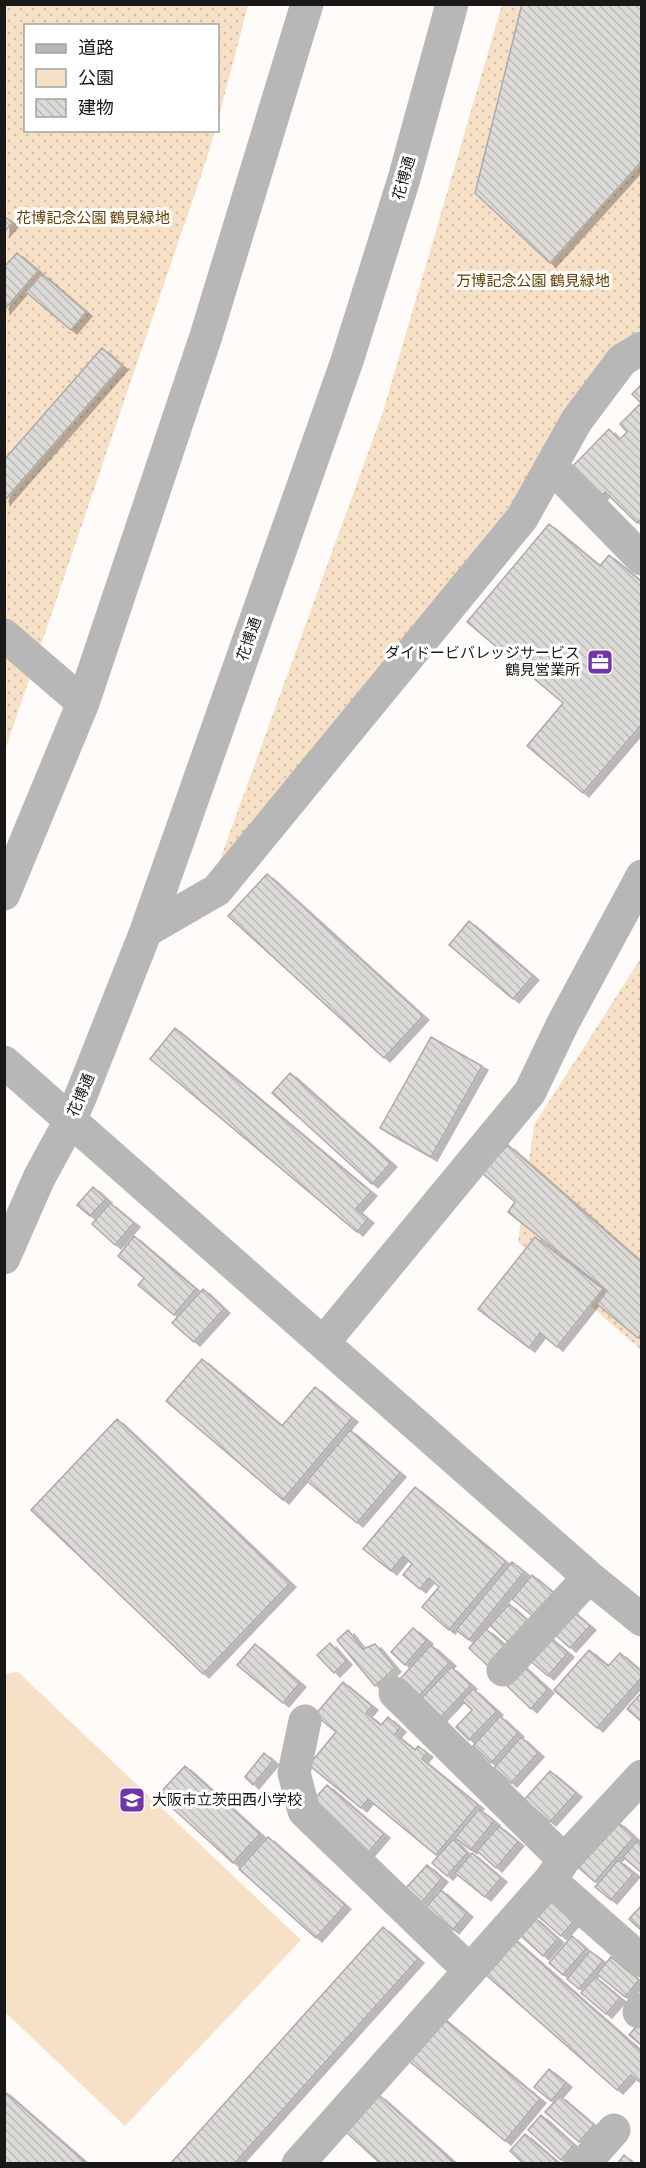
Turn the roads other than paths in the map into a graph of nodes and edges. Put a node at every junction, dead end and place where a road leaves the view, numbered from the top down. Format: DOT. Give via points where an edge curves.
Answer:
graph roads {
  1 [pos="307,4"];
  2 [pos="452,4"];
  3 [pos="642,348"];
  4 [pos="551,466"];
  5 [pos="642,559"];
  6 [pos="4,635"];
  7 [pos="83,703"];
  8 [pos="642,876"];
  9 [pos="4,894"];
  10 [pos="146,931"];
  11 [pos="4,1062"];
  12 [pos="70,1120"];
  13 [pos="4,1258"];
  14 [pos="323,1343"];
  15 [pos="589,1577"];
  16 [pos="642,1620"];
  17 [pos="503,1670"];
  18 [pos="395,1693"];
  19 [pos="305,1720"];
  20 [pos="642,1776"];
  21 [pos="557,1870"];
  22 [pos="642,1961"];
  23 [pos="470,1970"];
  24 [pos="614,2130"];
  25 [pos="314,2158"];
  26 [pos="584,2163"];
  1 -- 7 [label="street" via="206,336"];
  2 -- 10 [label="street, 花博通" via="405,179 347,361"];
  3 -- 4 [label="street" via="622,360 577,420"];
  4 -- 5 [label="street"];
  4 -- 10 [label="street" via="522,518 217,890"];
  6 -- 7 [label="street"];
  7 -- 9 [label="street"];
  8 -- 14 [label="street" via="530,1092"];
  10 -- 12 [label="street, 花博通"];
  11 -- 12 [label="street"];
  12 -- 13 [label="street, 花博通"];
  12 -- 14 [label="street"];
  14 -- 15 [label="street"];
  15 -- 16 [label="street"];
  15 -- 17 [label="street"];
  18 -- 21 [label="street"];
  19 -- 23 [label="street" via="294,1773 304,1811"];
  20 -- 21 [label="street"];
  21 -- 22 [label="street"];
  21 -- 23 [label="street"];
  23 -- 25 [label="street"];
  24 -- 26 [label="street"];
}
